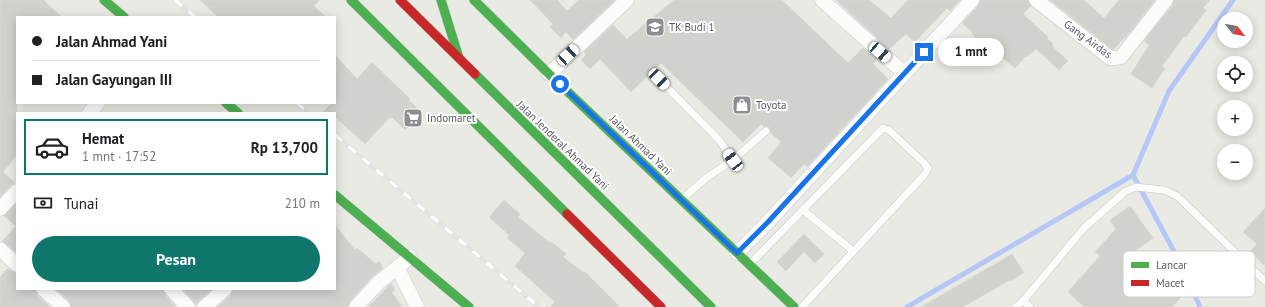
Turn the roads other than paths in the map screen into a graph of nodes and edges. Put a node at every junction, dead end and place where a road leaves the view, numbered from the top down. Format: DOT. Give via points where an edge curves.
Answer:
graph roads {
  1 [pos="104,0"];
  2 [pos="352,0"];
  3 [pos="400,0"];
  4 [pos="441,0"];
  5 [pos="474,0"];
  6 [pos="627,0"];
  7 [pos="822,0"];
  8 [pos="972,0"];
  9 [pos="1036,0"];
  10 [pos="1166,0"];
  11 [pos="123,16"];
  12 [pos="460,60"];
  13 [pos="904,72"];
  14 [pos="549,74"];
  15 [pos="659,79"];
  16 [pos="97,104"];
  17 [pos="227,104"];
  18 [pos="90,112"];
  19 [pos="237,112"];
  20 [pos="766,131"];
  21 [pos="733,160"];
  22 [pos="16,192"];
  23 [pos="336,196"];
  24 [pos="681,200"];
  25 [pos="0,209"];
  26 [pos="803,210"];
  27 [pos="0,249"];
  28 [pos="853,251"];
  29 [pos="1234,251"];
  30 [pos="737,253"];
  31 [pos="410,257"];
  32 [pos="16,264"];
  33 [pos="749,265"];
  34 [pos="397,267"];
  35 [pos="1255,271"];
  36 [pos="1265,281"];
  37 [pos="44,290"];
  38 [pos="172,290"];
  39 [pos="224,290"];
  40 [pos="1023,300"];
  41 [pos="63,307"];
  42 [pos="188,307"];
  43 [pos="204,307"];
  44 [pos="356,307"];
  45 [pos="417,307"];
  46 [pos="469,307"];
  47 [pos="661,307"];
  48 [pos="711,307"];
  49 [pos="794,307"];
  50 [pos="802,307"];
  51 [pos="1016,307"];
  52 [pos="1030,307"];
  1 -- 11 [label="main road"];
  2 -- 47 [label="main road"];
  3 -- 12 [label="main road, Jalan Jenderal Ahmad Yani"];
  4 -- 12 [label="main road"];
  5 -- 14 [label="main road, Jalan Ahmad Yani"];
  6 -- 14 [label="street"];
  7 -- 13 [label="street"];
  8 -- 13 [label="street"];
  9 -- 10 [label="street, Gang Airdas" via="1110,58 1116,58 1121,57"];
  12 -- 48 [label="main road, Jalan Jenderal Ahmad Yani"];
  13 -- 30 [label="street"];
  14 -- 24 [label="main road, Jalan Ahmad Yani"];
  15 -- 21 [label="lane" via="720,141"];
  16 -- 18 [label="street"];
  17 -- 19 [label="main road"];
  20 -- 21 [label="lane"];
  21 -- 24 [label="lane" via="706,178"];
  22 -- 25 [label="street"];
  23 -- 31 [label="main road"];
  24 -- 30 [label="main road, Jalan Ahmad Yani"];
  26 -- 28 [label="lane"];
  26 -- 28 [label="lane" via="884,128 889,130 928,168"];
  26 -- 33 [label="lane"];
  27 -- 32 [label="street"];
  28 -- 50 [label="lane"];
  29 -- 40 [label="lane" via="1177,196 1164,190 1136,187 1126,191 1084,228"];
  30 -- 33 [label="main road, Jalan Ahmad Yani"];
  31 -- 34 [label="street"];
  31 -- 46 [label="main road"];
  33 -- 49 [label="main road, Jalan Ahmad Yani"];
  34 -- 44 [label="street"];
  34 -- 45 [label="street"];
  35 -- 36 [label="lane"];
  37 -- 41 [label="street"];
  38 -- 42 [label="street"];
  39 -- 43 [label="street"];
  40 -- 51 [label="lane"];
  40 -- 52 [label="lane"];
}
